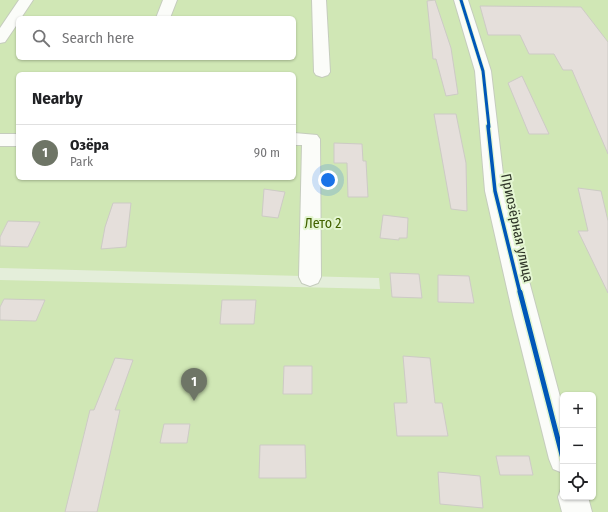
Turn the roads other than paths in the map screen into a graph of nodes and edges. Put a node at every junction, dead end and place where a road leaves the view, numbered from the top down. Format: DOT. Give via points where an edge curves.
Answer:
graph roads {
  1 [pos="26,0"];
  2 [pos="170,0"];
  3 [pos="319,0"];
  4 [pos="461,0"];
  5 [pos="164,16"];
  6 [pos="0,39"];
  7 [pos="322,72"];
  8 [pos="296,139"];
  9 [pos="0,140"];
  10 [pos="16,140"];
  11 [pos="310,277"];
  12 [pos="560,448"];
  13 [pos="574,500"];
  14 [pos="577,512"];
  1 -- 6 [label="street"];
  2 -- 5 [label="street"];
  3 -- 7 [label="street"];
  4 -- 12 [label="street, Приозёрная улица" via="483,71 495,191"];
  8 -- 11 [label="street" via="311,139"];
  9 -- 10 [label="street"];
  13 -- 14 [label="street"];
}
